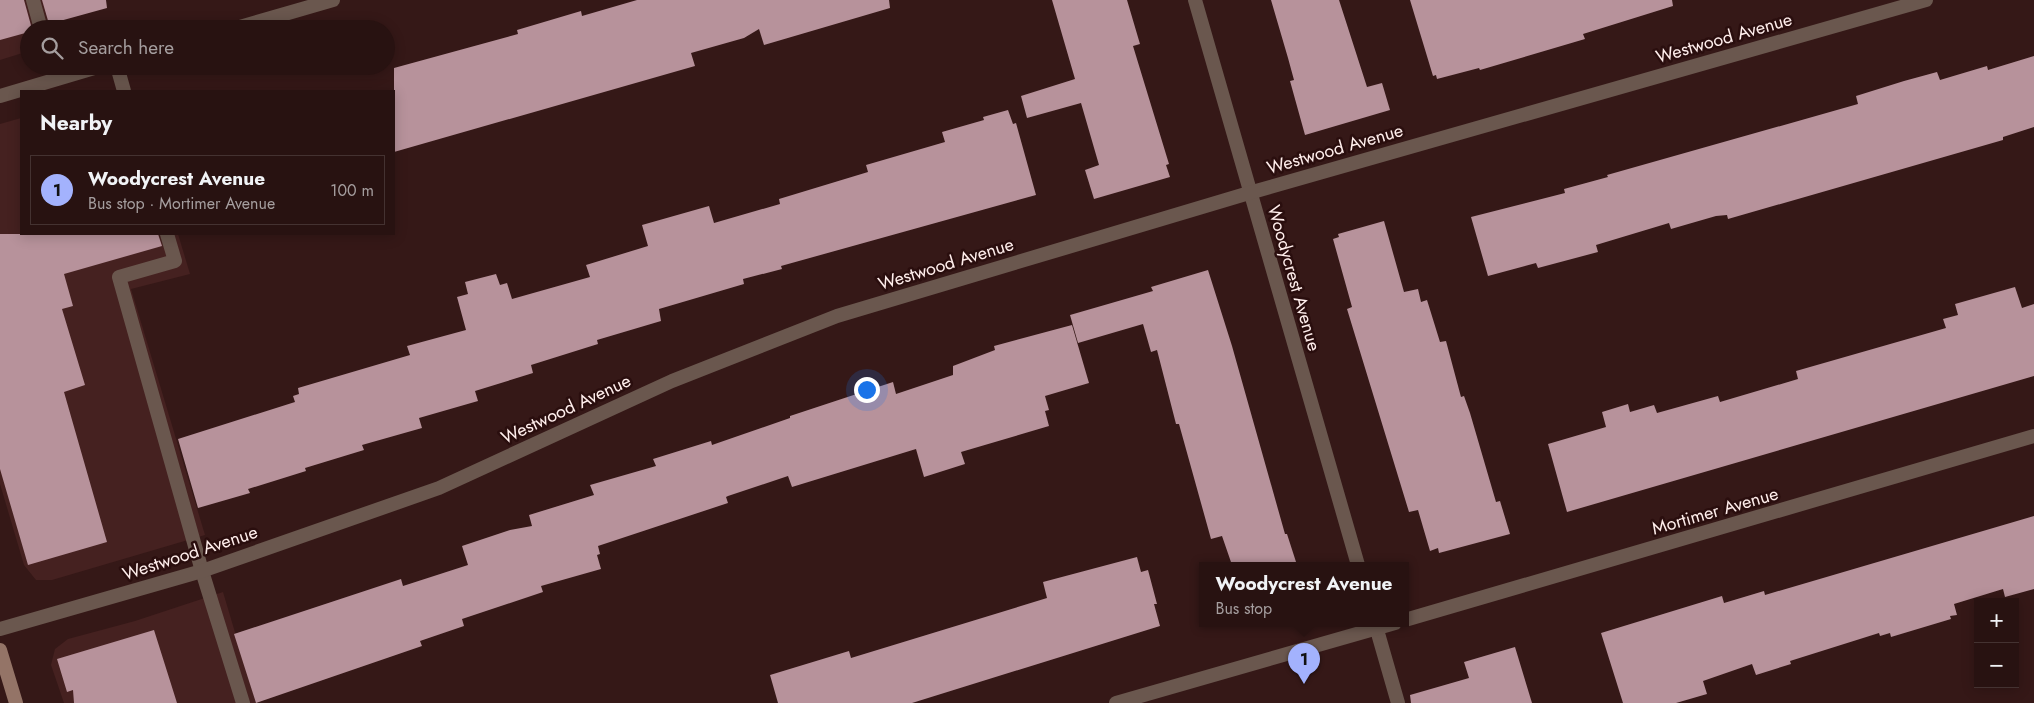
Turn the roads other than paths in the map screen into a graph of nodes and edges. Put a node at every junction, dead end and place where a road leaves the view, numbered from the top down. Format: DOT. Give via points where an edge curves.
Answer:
graph roads {
  1 [pos="33,0"];
  2 [pos="333,0"];
  3 [pos="1195,0"];
  4 [pos="1926,0"];
  5 [pos="39,20"];
  6 [pos="264,20"];
  7 [pos="49,75"];
  8 [pos="120,75"];
  9 [pos="124,90"];
  10 [pos="0,96"];
  11 [pos="1250,193"];
  12 [pos="167,235"];
  13 [pos="2034,436"];
  14 [pos="1357,562"];
  15 [pos="202,571"];
  16 [pos="1409,619"];
  17 [pos="1369,627"];
  18 [pos="1377,627"];
  19 [pos="0,628"];
  20 [pos="0,650"];
  21 [pos="16,703"];
  22 [pos="243,703"];
  23 [pos="1116,703"];
  24 [pos="1398,703"];
  1 -- 5 [label="street"];
  2 -- 6 [label="street"];
  3 -- 11 [label="street, Woodycrest Avenue"];
  4 -- 11 [label="street, Westwood Avenue"];
  7 -- 10 [label="street"];
  8 -- 9 [label="street"];
  11 -- 14 [label="street, Woodycrest Avenue"];
  11 -- 15 [label="street, Westwood Avenue" via="837,316 672,381 439,488"];
  12 -- 15 [label="street" via="175,261 119,277"];
  13 -- 16 [label="street, Mortimer Avenue"];
  15 -- 19 [label="street, Westwood Avenue"];
  15 -- 22 [label="street"];
  17 -- 23 [label="street"];
  18 -- 24 [label="street"];
  20 -- 21 [label="main road"];
}
